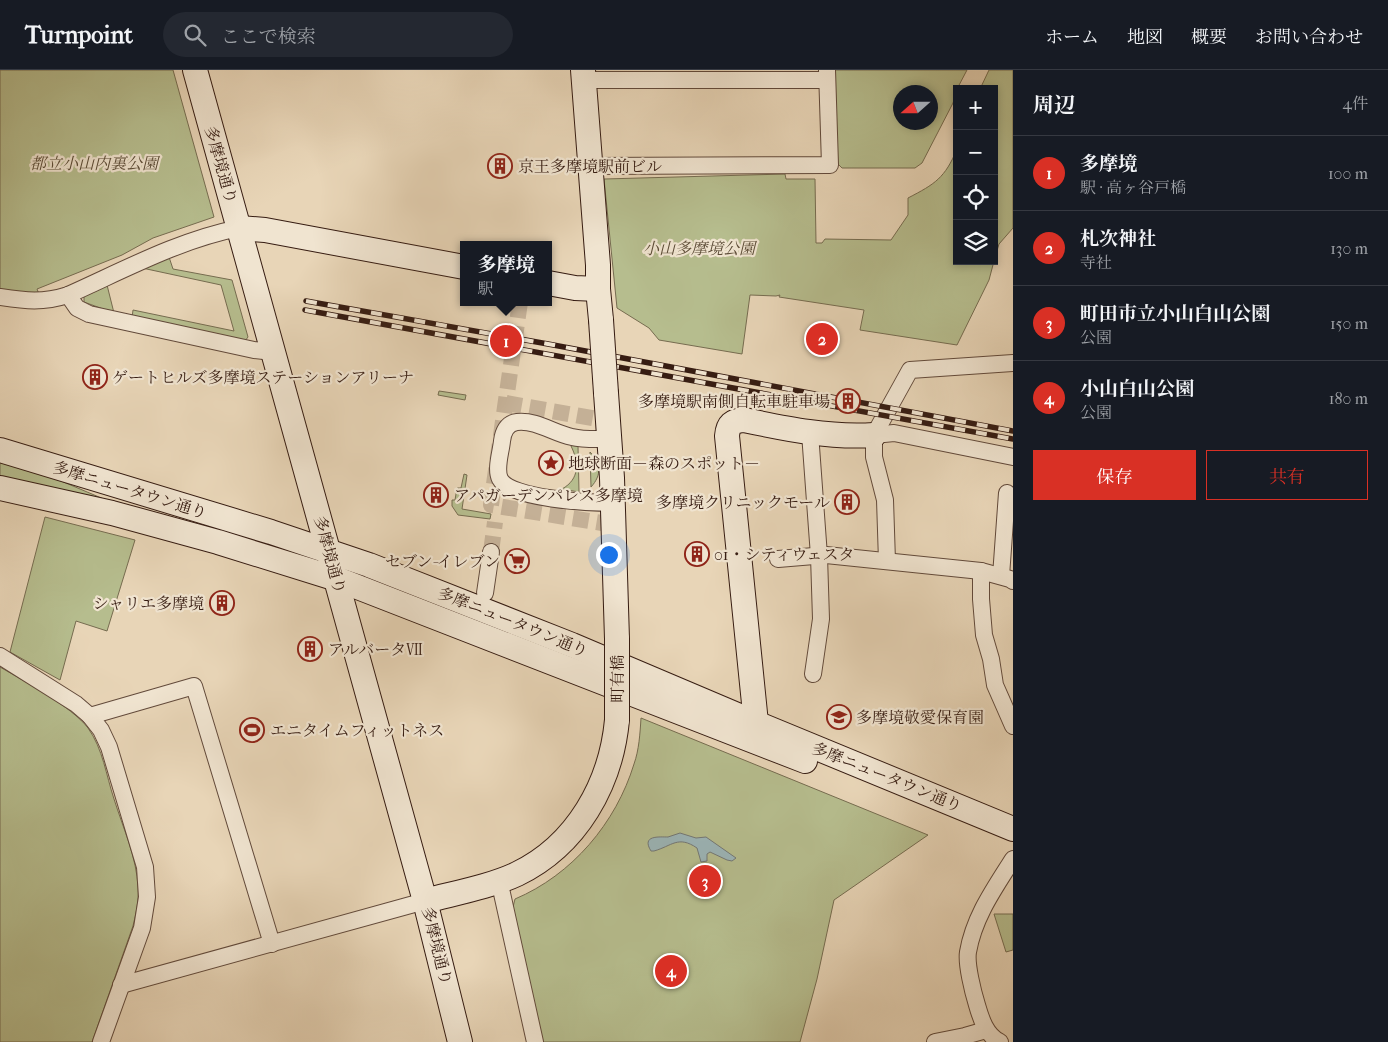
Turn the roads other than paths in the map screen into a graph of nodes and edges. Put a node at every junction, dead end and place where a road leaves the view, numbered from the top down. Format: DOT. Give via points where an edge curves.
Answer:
graph roads {
  1 [pos="195,70"];
  2 [pos="583,75"];
  3 [pos="827,75"];
  4 [pos="590,166"];
  5 [pos="239,228"];
  6 [pos="460,266"];
  7 [pos="552,284"];
  8 [pos="598,289"];
  9 [pos="68,294"];
  10 [pos="0,297"];
  11 [pos="273,352"];
  12 [pos="1013,363"];
  13 [pos="810,433"];
  14 [pos="874,435"];
  15 [pos="610,439"];
  16 [pos="0,450"];
  17 [pos="1013,457"];
  18 [pos="0,488"];
  19 [pos="1007,493"];
  20 [pos="613,503"];
  21 [pos="329,551"];
  22 [pos="491,552"];
  23 [pos="819,556"];
  24 [pos="778,559"];
  25 [pos="887,561"];
  26 [pos="981,571"];
  27 [pos="1007,578"];
  28 [pos="337,579"];
  29 [pos="485,593"];
  30 [pos="0,656"];
  31 [pos="813,674"];
  32 [pos="90,716"];
  33 [pos="756,723"];
  34 [pos="1013,726"];
  35 [pos="1013,829"];
  36 [pos="1013,846"];
  37 [pos="1013,859"];
  38 [pos="499,880"];
  39 [pos="425,901"];
  40 [pos="272,944"];
  41 [pos="121,985"];
  42 [pos="986,1030"];
  43 [pos="964,1039"];
  44 [pos="101,1042"];
  45 [pos="460,1042"];
  46 [pos="534,1042"];
  47 [pos="935,1042"];
  48 [pos="1000,1042"];
  1 -- 5 [label="street, 多摩境通り"];
  2 -- 3 [label="street"];
  2 -- 4 [label="street, 町有橋"];
  3 -- 4 [label="street" via="830,164"];
  4 -- 8 [label="street, 町有橋"];
  5 -- 6 [label="street"];
  5 -- 9 [label="street" via="162,253"];
  5 -- 11 [label="street, 多摩境通り"];
  7 -- 8 [label="street"];
  8 -- 15 [label="street, 町有橋, bridge"];
  9 -- 10 [label="street" via="37,301"];
  9 -- 11 [label="street" via="77,308 89,314"];
  11 -- 21 [label="street, 多摩境通り"];
  12 -- 14 [label="street" via="910,370"];
  13 -- 14 [label="street"];
  13 -- 23 [label="street"];
  13 -- 33 [label="street" via="744,420 735,420 728,428"];
  14 -- 17 [label="street" via="894,433"];
  14 -- 25 [label="street" via="874,458 885,500"];
  15 -- 20 [label="street, 町有橋"];
  15 -- 20 [label="street" via="570,437 542,425 516,422 510,424 503,435 498,473 506,486 519,492 587,503"];
  16 -- 21 [label="street, 多摩ニュータウン通り"];
  18 -- 28 [label="street, 多摩ニュータウン通り" via="121,515"];
  19 -- 27 [label="street"];
  20 -- 38 [label="street, 町有橋, bridge" via="617,720 611,757 602,783 579,823 540,860"];
  21 -- 28 [label="street, 多摩境通り"];
  21 -- 33 [label="street, 多摩ニュータウン通り" via="572,645"];
  22 -- 29 [label="street"];
  23 -- 24 [label="street"];
  23 -- 25 [label="street"];
  23 -- 31 [label="street" via="821,619"];
  25 -- 26 [label="street"];
  26 -- 27 [label="street"];
  26 -- 34 [label="street" via="984,634 995,685"];
  28 -- 36 [label="street, 多摩ニュータウン通り" via="791,755"];
  28 -- 39 [label="street, 多摩境通り"];
  30 -- 32 [label="street"];
  32 -- 40 [label="street" via="194,686"];
  32 -- 41 [label="street" via="102,730 109,747 145,867 147,884 142,928"];
  33 -- 35 [label="street, 多摩ニュータウン通り"];
  37 -- 42 [label="street" via="986,902 968,953 972,988"];
  38 -- 39 [label="street, 町有橋"];
  38 -- 46 [label="street"];
  39 -- 40 [label="street"];
  39 -- 45 [label="street, 多摩境通り"];
  40 -- 41 [label="street"];
  41 -- 44 [label="street"];
  42 -- 43 [label="street"];
  42 -- 48 [label="street"];
  43 -- 47 [label="street"];
}
